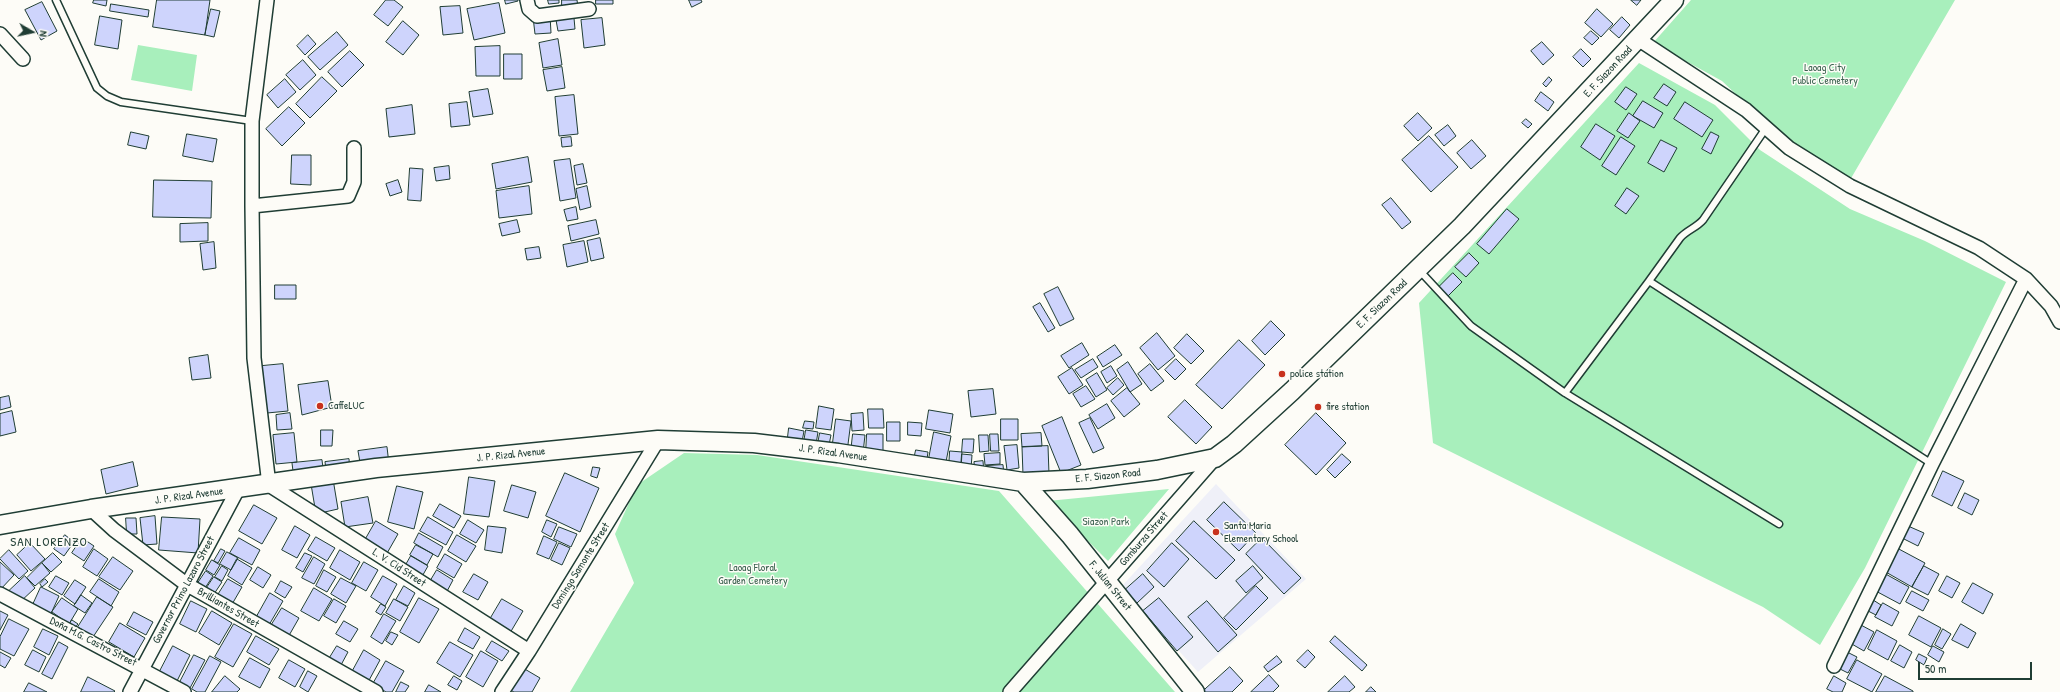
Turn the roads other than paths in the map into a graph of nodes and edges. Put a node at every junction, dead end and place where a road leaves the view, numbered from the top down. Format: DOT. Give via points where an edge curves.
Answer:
graph roads {
  1 [pos="56,0"];
  2 [pos="267,0"];
  3 [pos="527,0"];
  4 [pos="1674,0"];
  5 [pos="590,9"];
  6 [pos="0,34"];
  7 [pos="1638,39"];
  8 [pos="23,59"];
  9 [pos="252,121"];
  10 [pos="1766,128"];
  11 [pos="354,148"];
  12 [pos="252,206"];
  13 [pos="1418,269"];
  14 [pos="2026,280"];
  15 [pos="1649,281"];
  16 [pos="2060,322"];
  17 [pos="1566,393"];
  18 [pos="658,440"];
  19 [pos="1215,458"];
  20 [pos="1932,464"];
  21 [pos="1023,482"];
  22 [pos="269,485"];
  23 [pos="238,489"];
  24 [pos="91,510"];
  25 [pos="1779,524"];
  26 [pos="0,525"];
  27 [pos="1106,582"];
  28 [pos="186,584"];
  29 [pos="0,594"];
  30 [pos="529,651"];
  31 [pos="1834,666"];
  32 [pos="142,668"];
  33 [pos="130,692"];
  34 [pos="184,692"];
  35 [pos="376,692"];
  36 [pos="502,692"];
  37 [pos="1010,692"];
  38 [pos="1195,692"];
  1 -- 9 [label="lane" via="98,88 107,96 121,102"];
  2 -- 9 [label="street"];
  3 -- 5 [label="street" via="529,8 538,16"];
  4 -- 7 [label="main road, E. F. Siazon Road"];
  6 -- 8 [label="street"];
  7 -- 10 [label="street" via="1719,91"];
  7 -- 13 [label="main road, E. F. Siazon Road" via="1462,226"];
  9 -- 12 [label="street"];
  10 -- 14 [label="street" via="1789,148 1850,186 1979,248"];
  10 -- 15 [label="lane" via="1703,220 1696,228 1684,233"];
  11 -- 12 [label="street" via="354,182 348,196"];
  12 -- 22 [label="street" via="254,358"];
  13 -- 17 [label="lane" via="1470,326"];
  13 -- 19 [label="main road, E. F. Siazon Road" via="1292,391"];
  14 -- 16 [label="street" via="2050,306"];
  14 -- 20 [label="street"];
  15 -- 17 [label="lane"];
  15 -- 20 [label="lane"];
  17 -- 25 [label="lane"];
  18 -- 21 [label="main road, J. P. Rizal Avenue" via="754,442"];
  18 -- 22 [label="main road, J. P. Rizal Avenue" via="376,468"];
  18 -- 30 [label="street, Domingo Samonte Street"];
  19 -- 21 [label="main road, E. F. Siazon Road" via="1157,470 1087,480"];
  19 -- 27 [label="street, Gomburza Street"];
  20 -- 31 [label="street"];
  21 -- 27 [label="main road, F. Julian Street" via="1070,535"];
  22 -- 23 [label="main road, J. P. Rizal Avenue"];
  22 -- 30 [label="street, L. V. Cid Street"];
  23 -- 24 [label="main road, J. P. Rizal Avenue"];
  23 -- 28 [label="street, Governor Primo Lazaro Street"];
  24 -- 26 [label="main road, J. P. Rizal Avenue"];
  24 -- 28 [label="street, Brilliantes Street"];
  27 -- 37 [label="street, Gomburza Street"];
  27 -- 38 [label="main road, F. Julian Street"];
  28 -- 32 [label="street, Governor Primo Lazaro Street"];
  28 -- 35 [label="street, Brilliantes Street"];
  29 -- 32 [label="street, Doña M.G. Castro Street"];
  30 -- 36 [label="street, Domingo Samonte Street"];
  32 -- 33 [label="street, Governor Primo Lazaro Street"];
  32 -- 34 [label="street, Doña M.G. Castro Street"];
}
